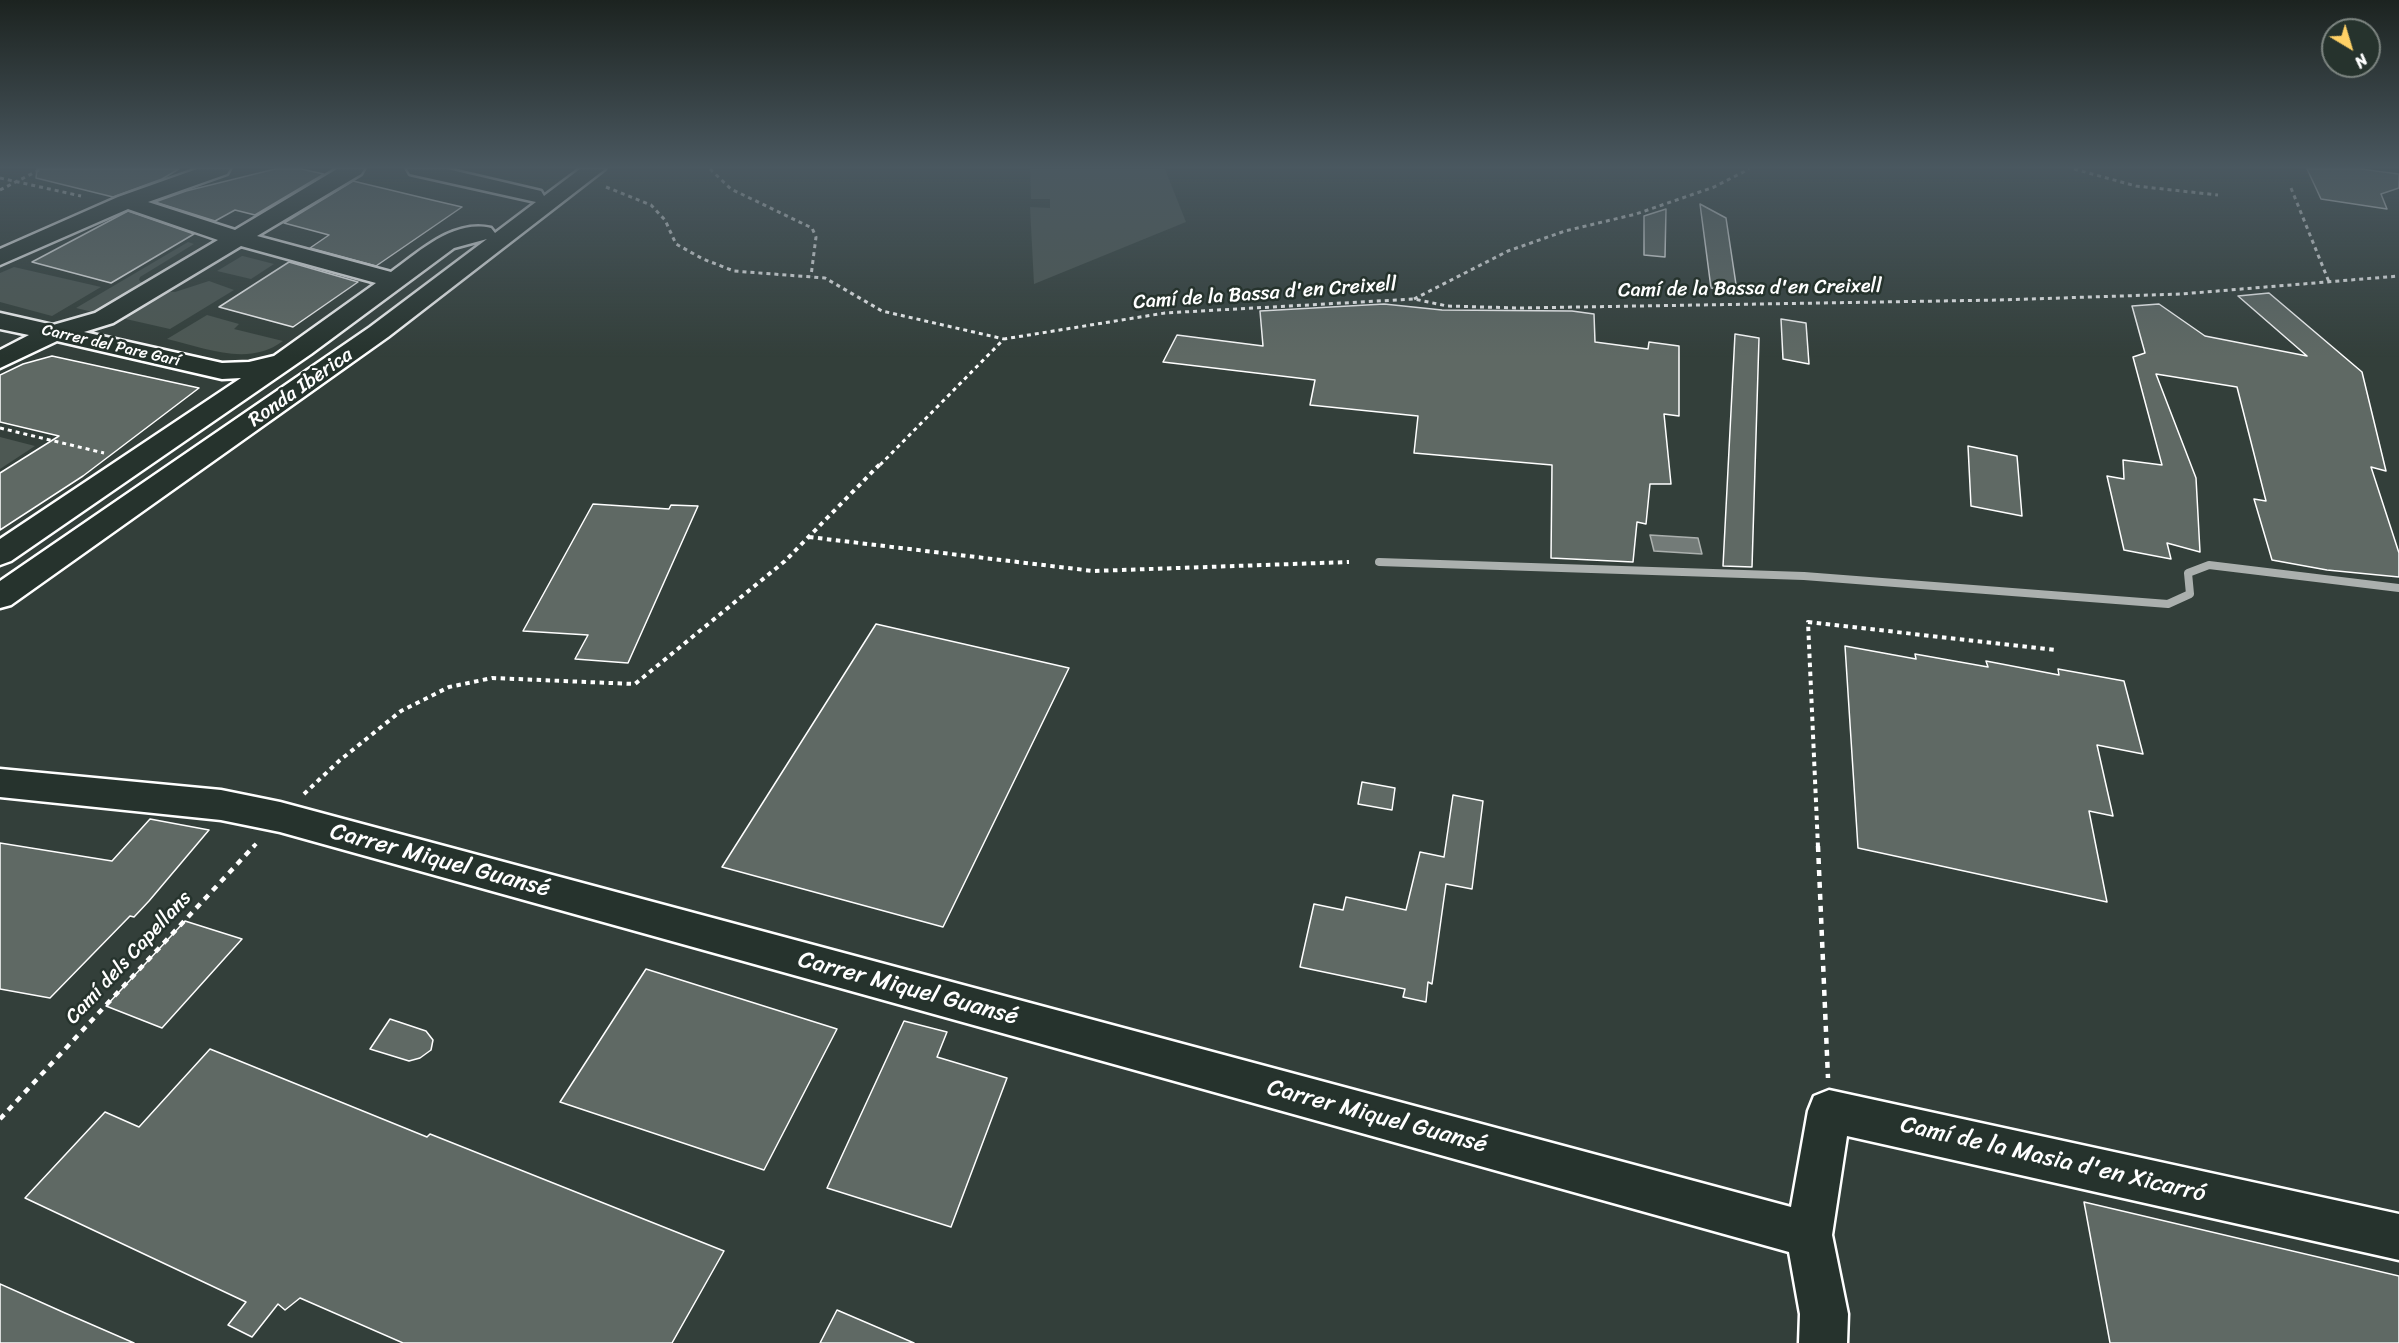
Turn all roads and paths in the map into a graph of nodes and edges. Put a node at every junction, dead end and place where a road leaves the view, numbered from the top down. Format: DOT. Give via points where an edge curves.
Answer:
graph roads {
  1 [pos="59,232"];
  2 [pos="217,232"];
  3 [pos="248,232"];
  4 [pos="483,232"];
  5 [pos="520,232"];
  6 [pos="672,232"];
  7 [pos="814,232"];
  8 [pos="1563,232"];
  9 [pos="2309,232"];
  10 [pos="237,238"];
  11 [pos="0,258"];
  12 [pos="811,276"];
  13 [pos="2399,276"];
  14 [pos="382,277"];
  15 [pos="2329,282"];
  16 [pos="1414,299"];
  17 [pos="0,321"];
  18 [pos="54,333"];
  19 [pos="1004,339"];
  20 [pos="0,360"];
  21 [pos="227,383"];
  22 [pos="0,428"];
  23 [pos="105,453"];
  24 [pos="808,537"];
  25 [pos="0,554"];
  26 [pos="1349,562"];
  27 [pos="0,573"];
  28 [pos="0,597"];
  29 [pos="2055,650"];
  30 [pos="0,783"];
  31 [pos="280,817"];
  32 [pos="1829,1111"];
  33 [pos="0,1119"];
  34 [pos="1809,1235"];
  35 [pos="2399,1237"];
  36 [pos="1823,1343"];
  1 -- 11 [label="street"];
  2 -- 10 [label="street"];
  3 -- 10 [label="street"];
  4 -- 21 [label="street, Ronda Ibèrica" via="446,243 283,362"];
  4 -- 27 [label="street, Ronda Ibèrica" via="291,374"];
  5 -- 28 [label="street, Ronda Ibèrica"];
  6 -- 12 [label="path" via="676,244 734,271"];
  7 -- 12 [label="path"];
  8 -- 16 [label="path" via="1508,252"];
  9 -- 15 [label="path"];
  10 -- 14 [label="street"];
  10 -- 18 [label="street" via="104,318"];
  12 -- 19 [label="path" via="825,278 882,311"];
  13 -- 15 [label="path, Camí de la Bassa d'en Creixell"];
  15 -- 16 [label="path, Camí de la Bassa d'en Creixell" via="2181,294 2000,300 1519,308 1447,306"];
  16 -- 19 [label="path, Camí de la Bassa d'en Creixell" via="1165,313"];
  17 -- 18 [label="street, Carrer del Pare Garí"];
  18 -- 20 [label="street"];
  18 -- 21 [label="street, Carrer del Pare Garí"];
  19 -- 24 [label="path"];
  21 -- 25 [label="street, Ronda Ibèrica"];
  22 -- 23 [label="path"];
  24 -- 26 [label="path" via="1093,571"];
  24 -- 31 [label="path" via="635,684 492,678 449,687 401,711 339,761"];
  29 -- 32 [label="path" via="1809,622"];
  30 -- 31 [label="street, Carrer Miquel Guansé" via="221,805"];
  31 -- 33 [label="path, Camí dels Capellans"];
  31 -- 34 [label="street, Carrer Miquel Guansé"];
  32 -- 34 [label="street"];
  32 -- 35 [label="street, Camí de la Masia d'en Xicarró"];
  34 -- 36 [label="street" via="1824,1314"];
}
